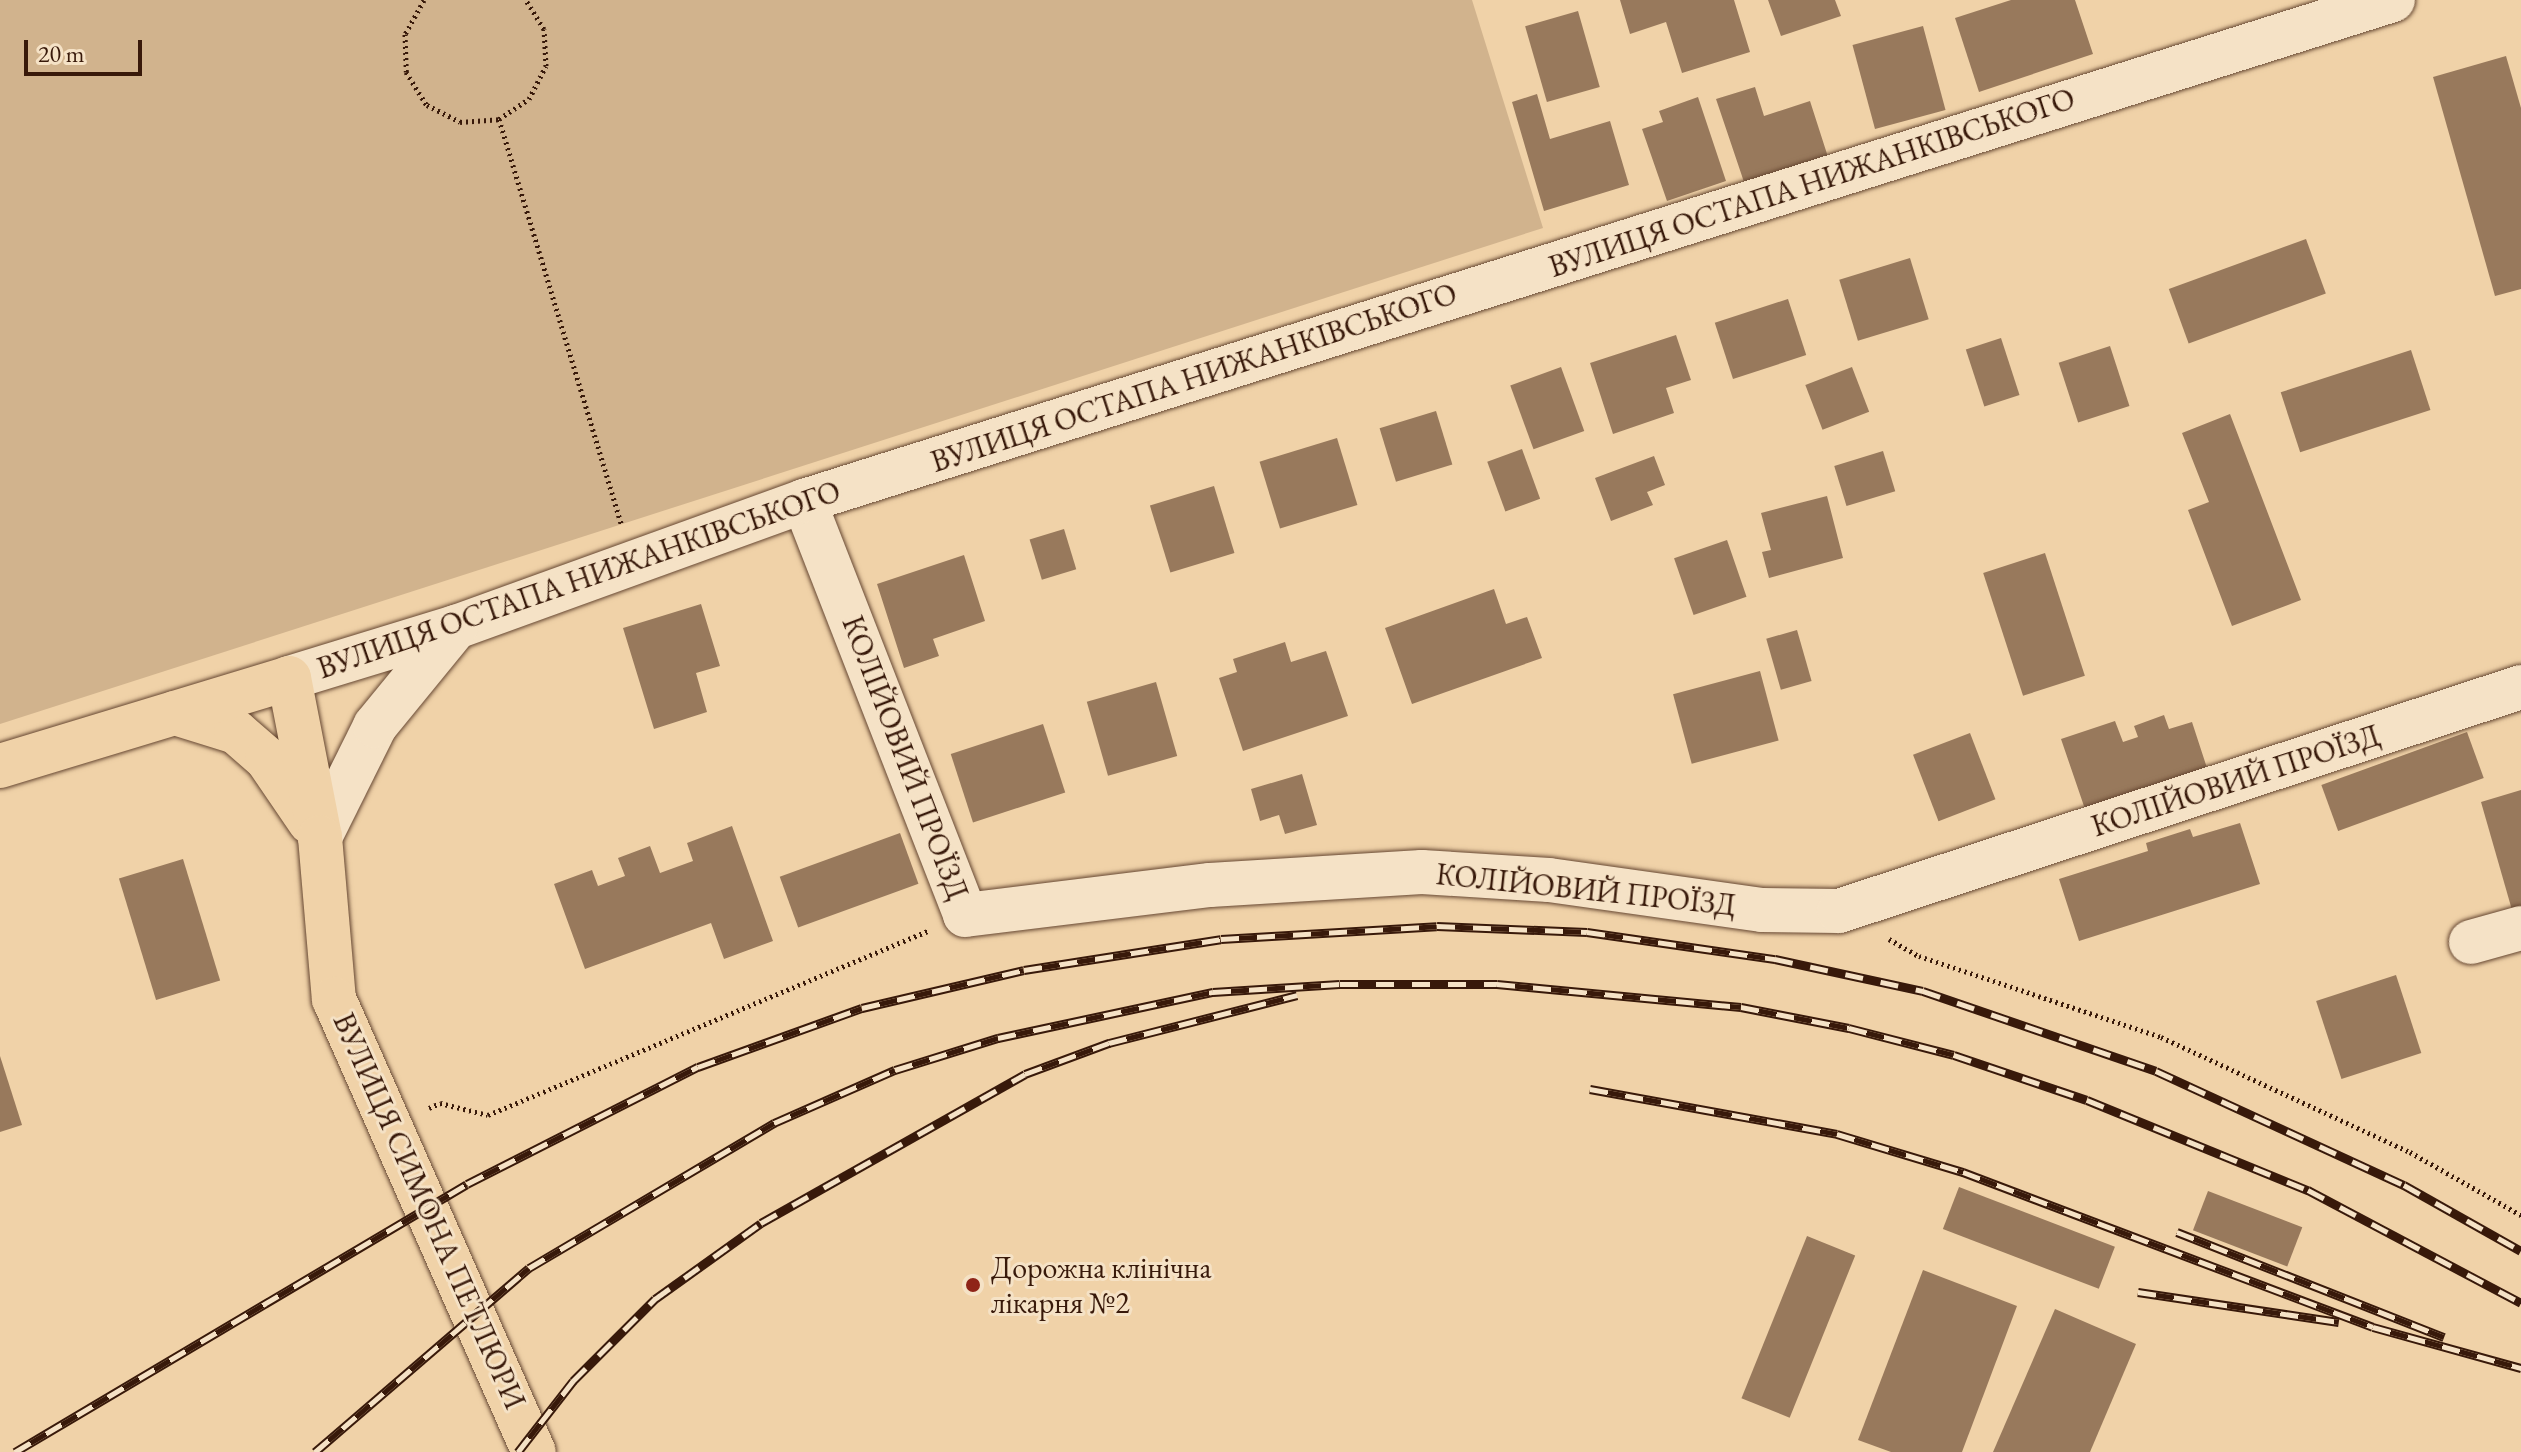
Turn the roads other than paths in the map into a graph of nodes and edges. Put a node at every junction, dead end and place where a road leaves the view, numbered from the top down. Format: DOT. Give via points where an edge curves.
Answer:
graph roads {
  1 [pos="2393,0"];
  2 [pos="804,501"];
  3 [pos="456,627"];
  4 [pos="289,678"];
  5 [pos="2521,687"];
  6 [pos="175,713"];
  7 [pos="0,766"];
  8 [pos="320,837"];
  9 [pos="2521,928"];
  10 [pos="2471,942"];
  11 [pos="534,1452"];
  1 -- 2 [label="street, ВУЛИЦЯ ОСТАПА НИЖАНКІВСЬКОГО"];
  2 -- 3 [label="street, ВУЛИЦЯ ОСТАПА НИЖАНКІВСЬКОГО"];
  2 -- 5 [label="street, КОЛІЙОВИЙ ПРОЇЗД" via="965,915 1210,885 1422,872 1549,880 1762,910 1839,911"];
  3 -- 4 [label="street, ВУЛИЦЯ ОСТАПА НИЖАНКІВСЬКОГО"];
  3 -- 8 [label="street" via="375,726"];
  4 -- 6 [label="main road, ВУЛИЦЯ ОСТАПА НИЖАНКІВСЬКОГО"];
  4 -- 8 [label="main road, ВУЛИЦЯ СИМОНА ПЕТЛЮРИ"];
  6 -- 7 [label="main road, ВУЛИЦЯ ОСТАПА НИЖАНКІВСЬКОГО"];
  6 -- 8 [label="main road" via="236,732 267,759"];
  8 -- 11 [label="main road, ВУЛИЦЯ СИМОНА ПЕТЛЮРИ" via="334,999"];
  9 -- 10 [label="street"];
}
